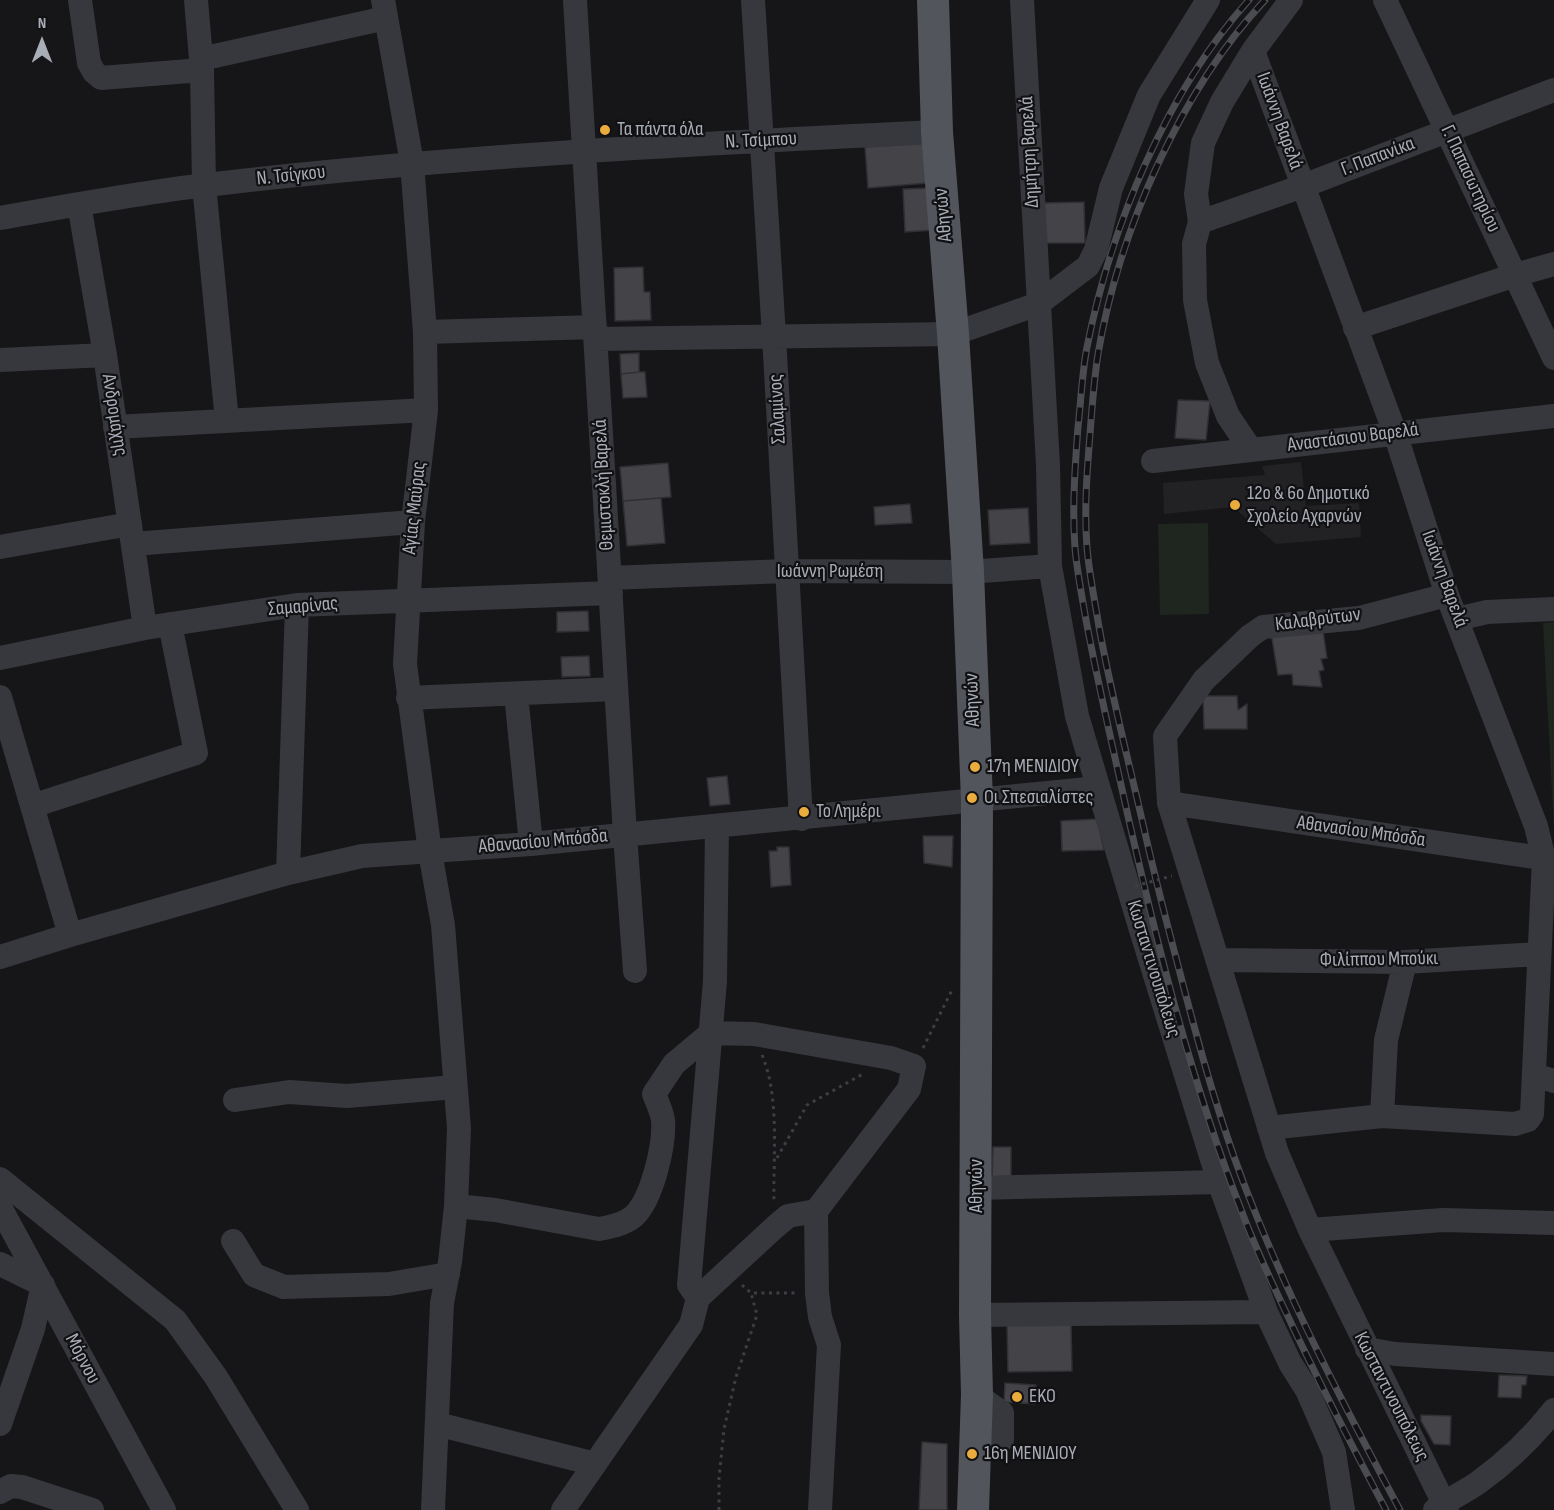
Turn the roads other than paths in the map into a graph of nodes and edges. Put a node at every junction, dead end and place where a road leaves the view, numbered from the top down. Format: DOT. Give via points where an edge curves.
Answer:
graph roads {
  1 [pos="80,0"];
  2 [pos="196,0"];
  3 [pos="575,0"];
  4 [pos="753,0"];
  5 [pos="933,0"];
  6 [pos="1022,0"];
  7 [pos="1208,0"];
  8 [pos="1291,0"];
  9 [pos="1385,0"];
  10 [pos="384,9"];
  11 [pos="1253,51"];
  12 [pos="201,65"];
  13 [pos="1554,90"];
  14 [pos="1448,130"];
  15 [pos="937,132"];
  16 [pos="761,141"];
  17 [pos="584,152"];
  18 [pos="412,163"];
  19 [pos="204,185"];
  20 [pos="1303,186"];
  21 [pos="79,204"];
  22 [pos="0,218"];
  23 [pos="1200,222"];
  24 [pos="1554,264"];
  25 [pos="1515,275"];
  26 [pos="1038,304"];
  27 [pos="1355,328"];
  28 [pos="425,332"];
  29 [pos="595,333"];
  30 [pos="953,334"];
  31 [pos="774,336"];
  32 [pos="105,355"];
  33 [pos="1554,357"];
  34 [pos="0,360"];
  35 [pos="426,410"];
  36 [pos="1554,416"];
  37 [pos="226,421"];
  38 [pos="115,427"];
  39 [pos="1395,433"];
  40 [pos="1251,450"];
  41 [pos="1153,461"];
  42 [pos="413,522"];
  43 [pos="131,534"];
  44 [pos="0,547"];
  45 [pos="1050,566"];
  46 [pos="786,571"];
  47 [pos="968,572"];
  48 [pos="610,586"];
  49 [pos="1447,595"];
  50 [pos="407,602"];
  51 [pos="297,605"];
  52 [pos="1554,609"];
  53 [pos="1457,619"];
  54 [pos="170,624"];
  55 [pos="145,628"];
  56 [pos="0,658"];
  57 [pos="616,689"];
  58 [pos="516,694"];
  59 [pos="0,696"];
  60 [pos="408,698"];
  61 [pos="1165,736"];
  62 [pos="1098,788"];
  63 [pos="977,800"];
  64 [pos="1169,803"];
  65 [pos="32,806"];
  66 [pos="801,819"];
  67 [pos="717,826"];
  68 [pos="625,835"];
  69 [pos="531,844"];
  70 [pos="430,852"];
  71 [pos="1549,860"];
  72 [pos="288,873"];
  73 [pos="70,935"];
  74 [pos="1539,954"];
  75 [pos="0,957"];
  76 [pos="1218,960"];
  77 [pos="1405,962"];
  78 [pos="635,971"];
  79 [pos="711,1034"];
  80 [pos="1544,1078"];
  81 [pos="455,1087"];
  82 [pos="235,1100"];
  83 [pos="1382,1116"];
  84 [pos="1269,1128"];
  85 [pos="0,1179"];
  86 [pos="1220,1182"];
  87 [pos="977,1188"];
  88 [pos="456,1206"];
  89 [pos="0,1207"];
  90 [pos="816,1211"];
  91 [pos="1554,1223"];
  92 [pos="1310,1230"];
  93 [pos="233,1241"];
  94 [pos="0,1264"];
  95 [pos="448,1274"];
  96 [pos="43,1285"];
  97 [pos="698,1298"];
  98 [pos="1266,1312"];
  99 [pos="975,1315"];
  100 [pos="1367,1349"];
  101 [pos="1554,1364"];
  102 [pos="1554,1410"];
  103 [pos="0,1424"];
  104 [pos="437,1424"];
  105 [pos="595,1464"];
  106 [pos="0,1492"];
  107 [pos="1442,1508"];
  108 [pos="92,1510"];
  109 [pos="164,1510"];
  110 [pos="297,1510"];
  111 [pos="433,1510"];
  112 [pos="563,1510"];
  113 [pos="820,1510"];
  114 [pos="973,1510"];
  115 [pos="1343,1510"];
  1 -- 12 [label="street" via="89,63 101,78"];
  2 -- 12 [label="street"];
  3 -- 17 [label="street, Θεμιστοκλή Βαρελά"];
  4 -- 16 [label="street, Σαλαμίνος"];
  5 -- 15 [label="main road, Αθηνών"];
  6 -- 26 [label="street, Δημήτρη Βαρελά"];
  7 -- 26 [label="street" via="1149,95 1111,188 1096,250 1088,266"];
  8 -- 11 [label="street"];
  9 -- 14 [label="street, Γ. Παπασωτηρίου"];
  10 -- 12 [label="street"];
  10 -- 18 [label="street, Αγίας Μαύρας"];
  11 -- 20 [label="street, Ιωάννη Βαρελά"];
  11 -- 23 [label="street" via="1203,143 1196,194"];
  12 -- 19 [label="street"];
  13 -- 14 [label="street, Γ. Παπανίκα"];
  14 -- 20 [label="street, Γ. Παπανίκα"];
  14 -- 25 [label="street, Γ. Παπασωτηρίου"];
  15 -- 16 [label="street, N. Τσίμπου"];
  15 -- 30 [label="main road, Αθηνών"];
  16 -- 17 [label="street, N. Τσίμπου"];
  16 -- 31 [label="street, Σαλαμίνος"];
  17 -- 18 [label="street, Ν. Τσίγκου"];
  17 -- 29 [label="street, Θεμιστοκλή Βαρελά"];
  18 -- 19 [label="street, Ν. Τσίγκου"];
  18 -- 28 [label="street, Αγίας Μαύρας"];
  19 -- 21 [label="street, Ν. Τσίγκου"];
  19 -- 37 [label="street"];
  20 -- 23 [label="street, Γ. Παπανίκα"];
  20 -- 27 [label="street, Ιωάννη Βαρελά"];
  21 -- 22 [label="street, Ν. Τσίγκου"];
  21 -- 32 [label="street, Ανδρομάχης"];
  23 -- 40 [label="street" via="1194,244 1195,300 1207,363 1228,416"];
  24 -- 25 [label="street"];
  25 -- 27 [label="street"];
  25 -- 33 [label="street, Γ. Παπασωτηρίου"];
  26 -- 30 [label="street"];
  26 -- 45 [label="street, Δημήτρη Βαρελά"];
  27 -- 39 [label="street, Ιωάννη Βαρελά"];
  28 -- 29 [label="street"];
  28 -- 35 [label="street, Αγίας Μαύρας"];
  29 -- 31 [label="street"];
  29 -- 48 [label="street, Θεμιστοκλή Βαρελά"];
  30 -- 31 [label="street"];
  30 -- 47 [label="main road, Αθηνών"];
  31 -- 46 [label="street, Σαλαμίνος"];
  32 -- 34 [label="street"];
  32 -- 38 [label="street, Ανδρομάχης"];
  35 -- 37 [label="street"];
  35 -- 42 [label="street, Αγίας Μαύρας"];
  36 -- 39 [label="street, Αναστάσιου Βαρελά"];
  37 -- 38 [label="street"];
  38 -- 43 [label="street, Ανδρομάχης"];
  39 -- 40 [label="street, Αναστάσιου Βαρελά"];
  39 -- 49 [label="street, Ιωάννη Βαρελά"];
  40 -- 41 [label="street, Αναστάσιου Βαρελά"];
  42 -- 43 [label="street"];
  42 -- 50 [label="street, Αγίας Μαύρας"];
  43 -- 44 [label="street"];
  43 -- 55 [label="street, Ανδρομάχης"];
  45 -- 47 [label="street, Ιωάννη Ρωμέση"];
  45 -- 62 [label="street, Κωσταντινουπόλεως" via="1077,716"];
  46 -- 47 [label="street, Ιωάννη Ρωμέση"];
  46 -- 48 [label="street, Ιωάννη Ρωμέση"];
  46 -- 66 [label="street, Σαλαμίνος"];
  47 -- 63 [label="main road, Αθηνών"];
  48 -- 50 [label="street, Σαμαρίνας"];
  48 -- 57 [label="street, Θεμιστοκλή Βαρελά"];
  49 -- 53 [label="street, Ιωάννη Βαρελά"];
  49 -- 61 [label="street, Καλαβρύτων" via="1359,618 1263,627 1204,680"];
  50 -- 51 [label="street, Σαμαρίνας"];
  50 -- 60 [label="street, Αγίας Μαύρας"];
  51 -- 54 [label="street, Σαμαρίνας"];
  51 -- 72 [label="street"];
  52 -- 53 [label="street" via="1487,612"];
  53 -- 71 [label="street, Ιωάννη Βαρελά"];
  54 -- 55 [label="street, Σαμαρίνας"];
  54 -- 65 [label="street" via="196,753"];
  55 -- 56 [label="street, Σαμαρίνας"];
  57 -- 58 [label="street"];
  57 -- 68 [label="street, Θεμιστοκλή Βαρελά"];
  58 -- 60 [label="street"];
  58 -- 69 [label="street"];
  59 -- 65 [label="street"];
  60 -- 70 [label="street, Αγίας Μαύρας"];
  61 -- 64 [label="street, Κωσταντινουπόλεως"];
  62 -- 63 [label="street, Αθανασίου Μπόσδα"];
  62 -- 86 [label="street, Κωσταντινουπόλεως"];
  63 -- 66 [label="street, Αθανασίου Μπόσδα"];
  63 -- 87 [label="main road, Αθηνών"];
  64 -- 71 [label="street, Αθανασίου Μπόσδα"];
  64 -- 76 [label="street, Κωσταντινουπόλεως"];
  65 -- 73 [label="street"];
  66 -- 67 [label="street, Αθανασίου Μπόσδα"];
  67 -- 68 [label="street, Αθανασίου Μπόσδα"];
  67 -- 79 [label="street"];
  68 -- 69 [label="street, Αθανασίου Μπόσδα"];
  68 -- 78 [label="street, Θεμιστοκλή Βαρελά"];
  69 -- 70 [label="street, Αθανασίου Μπόσδα"];
  70 -- 72 [label="street, Αθανασίου Μπόσδα" via="362,856"];
  70 -- 81 [label="street, Αγίας Μαύρας" via="443,925"];
  71 -- 74 [label="street, Ιωάννη Βαρελά"];
  72 -- 73 [label="street, Αθανασίου Μπόσδα"];
  73 -- 75 [label="street, Αθανασίου Μπόσδα"];
  74 -- 77 [label="street, Φιλίππου Μπούκι"];
  74 -- 80 [label="street, Ιωάννη Βαρελά"];
  76 -- 77 [label="street, Φιλίππου Μπούκι"];
  76 -- 84 [label="street, Κωσταντινουπόλεως"];
  77 -- 83 [label="street" via="1386,1040"];
  79 -- 88 [label="street" via="674,1064 654,1094 663,1120 658,1162 651,1190 632,1218 599,1229"];
  79 -- 90 [label="street" via="754,1034 891,1058 914,1066 909,1089"];
  79 -- 97 [label="street" via="689,1285"];
  80 -- 83 [label="street, Ιωάννη Βαρελά" via="1532,1114 1528,1120 1515,1124"];
  81 -- 82 [label="street" via="347,1096 289,1092"];
  81 -- 88 [label="street, Αγίας Μαύρας" via="459,1128"];
  83 -- 84 [label="street"];
  84 -- 92 [label="street, Κωσταντινουπόλεως"];
  85 -- 110 [label="street" via="175,1320 216,1377"];
  86 -- 87 [label="street"];
  86 -- 98 [label="street, Κωσταντινουπόλεως"];
  87 -- 99 [label="main road, Αθηνών"];
  88 -- 95 [label="street, Αγίας Μαύρας"];
  89 -- 96 [label="street, Μόρνου"];
  90 -- 97 [label="street" via="788,1216"];
  90 -- 113 [label="street" via="817,1293 829,1345"];
  91 -- 92 [label="street" via="1443,1220"];
  92 -- 100 [label="street, Κωσταντινουπόλεως"];
  93 -- 95 [label="street" via="254,1275 284,1287 389,1284"];
  94 -- 96 [label="street"];
  95 -- 104 [label="street, Αγίας Μαύρας" via="442,1303"];
  96 -- 103 [label="street" via="33,1329"];
  96 -- 109 [label="street, Μόρνου"];
  97 -- 105 [label="street" via="691,1325"];
  98 -- 99 [label="street"];
  98 -- 115 [label="street, Κωσταντινουπόλεως" via="1334,1452"];
  99 -- 114 [label="main road, Αθηνών"];
  100 -- 101 [label="street"];
  100 -- 107 [label="street, Κωσταντινουπόλεως"];
  102 -- 107 [label="street" via="1512,1456"];
  104 -- 105 [label="street"];
  104 -- 111 [label="street, Αγίας Μαύρας"];
  105 -- 112 [label="street"];
  106 -- 108 [label="street" via="11,1486 22,1487"];
}
